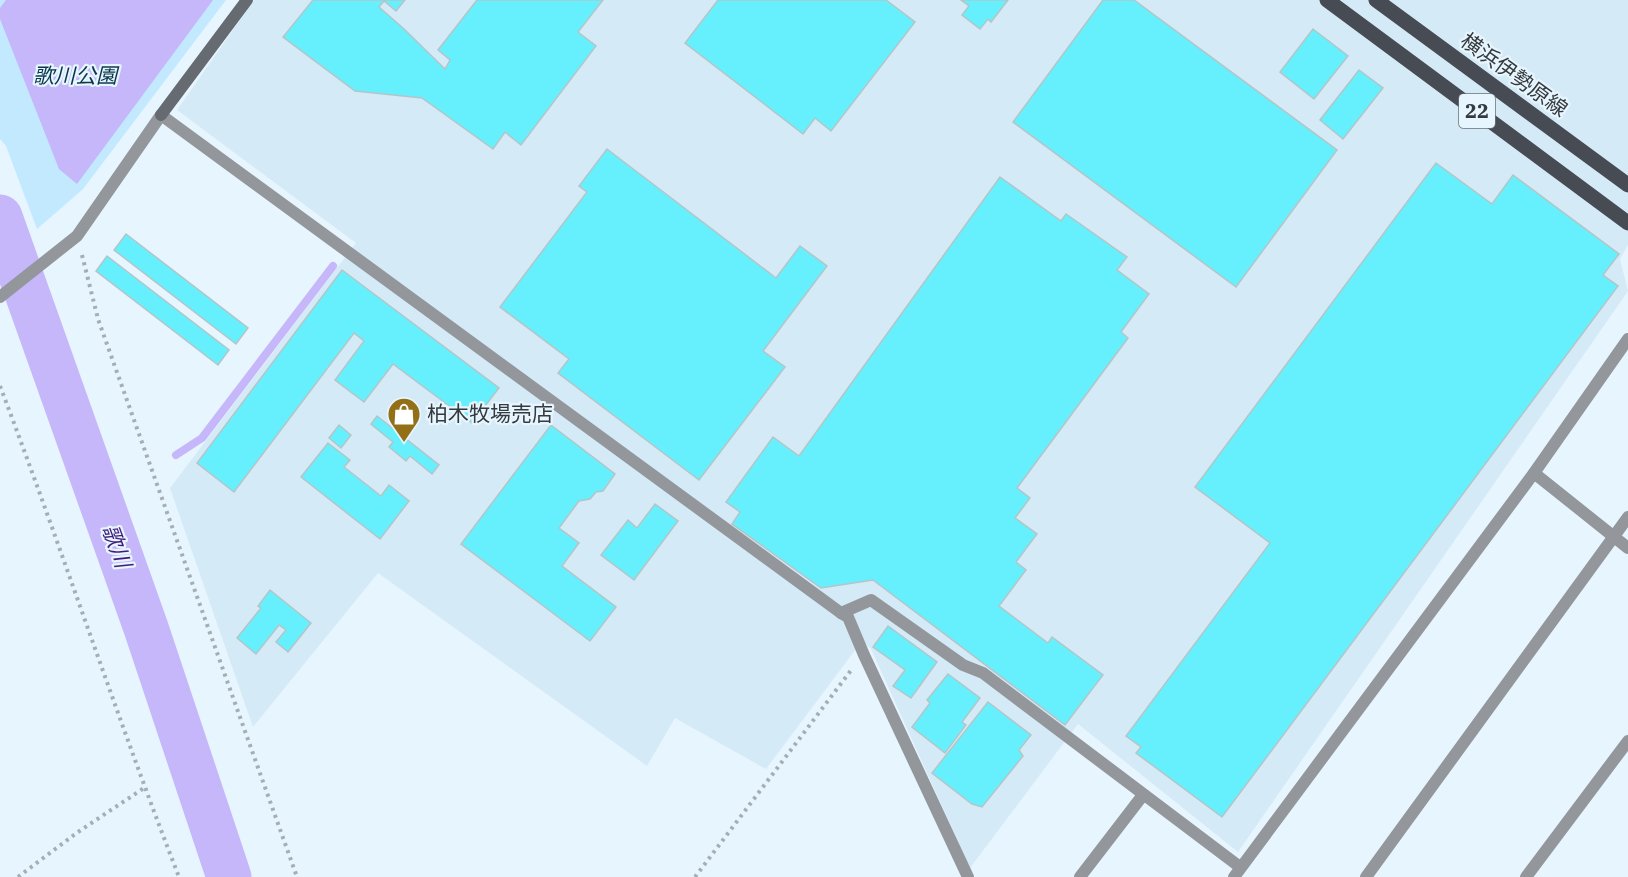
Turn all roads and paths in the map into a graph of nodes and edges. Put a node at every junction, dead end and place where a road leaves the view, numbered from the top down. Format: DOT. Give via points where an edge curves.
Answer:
graph roads {
  1 [pos="247,0"];
  2 [pos="1327,0"];
  3 [pos="1376,0"];
  4 [pos="161,115"];
  5 [pos="1628,185"];
  6 [pos="1628,223"];
  7 [pos="77,236"];
  8 [pos="0,297"];
  9 [pos="1628,339"];
  10 [pos="0,386"];
  11 [pos="1534,473"];
  12 [pos="1628,517"];
  13 [pos="1613,537"];
  14 [pos="1628,548"];
  15 [pos="841,613"];
  16 [pos="864,655"];
  17 [pos="1628,741"];
  18 [pos="144,788"];
  19 [pos="1143,795"];
  20 [pos="1237,872"];
  21 [pos="18,877"];
  22 [pos="179,877"];
  23 [pos="297,877"];
  24 [pos="695,877"];
  25 [pos="968,877"];
  26 [pos="1080,877"];
  27 [pos="1366,877"];
  28 [pos="1526,877"];
  1 -- 4 [label="street"];
  2 -- 6 [label="main road, 22"];
  3 -- 5 [label="main road, 横浜伊勢原線 / 22"];
  4 -- 7 [label="street"];
  4 -- 15 [label="street"];
  7 -- 8 [label="street"];
  7 -- 23 [label="path" via="98,320"];
  9 -- 11 [label="street"];
  10 -- 18 [label="path"];
  11 -- 13 [label="street"];
  11 -- 20 [label="street"];
  12 -- 13 [label="street"];
  13 -- 14 [label="street"];
  13 -- 27 [label="street"];
  15 -- 16 [label="street" via="848,617"];
  15 -- 19 [label="street" via="871,600 963,665 983,673"];
  16 -- 24 [label="path"];
  16 -- 25 [label="street"];
  17 -- 28 [label="street"];
  18 -- 21 [label="path"];
  18 -- 22 [label="path"];
  19 -- 20 [label="street"];
  19 -- 26 [label="street"];
}
